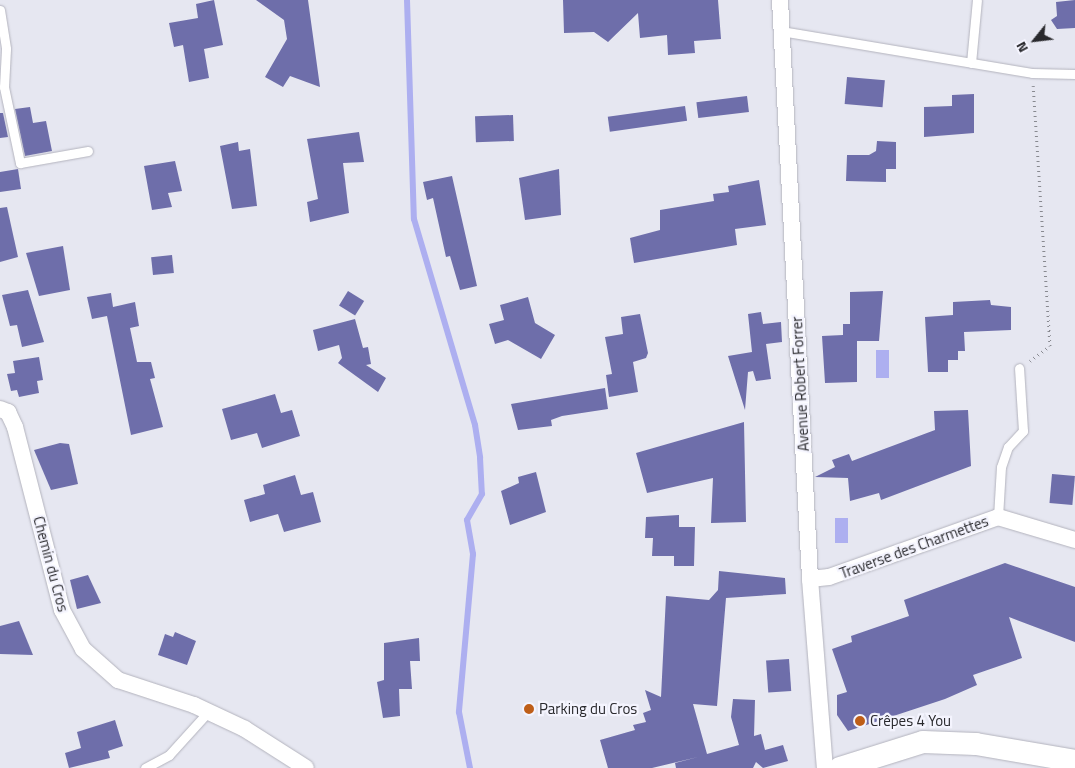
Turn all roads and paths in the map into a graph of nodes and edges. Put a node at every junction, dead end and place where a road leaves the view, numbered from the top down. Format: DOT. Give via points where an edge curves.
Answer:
graph roads {
  1 [pos="780,0"];
  2 [pos="977,0"];
  3 [pos="0,10"];
  4 [pos="781,31"];
  5 [pos="971,63"];
  6 [pos="1032,73"];
  7 [pos="1075,74"];
  8 [pos="88,151"];
  9 [pos="1019,368"];
  10 [pos="0,409"];
  11 [pos="998,517"];
  12 [pos="1075,540"];
  13 [pos="810,579"];
  14 [pos="208,712"];
  15 [pos="1075,761"];
  16 [pos="145,768"];
  17 [pos="306,768"];
  18 [pos="825,768"];
  19 [pos="840,768"];
  1 -- 4 [label="street, Avenue Robert Forrer"];
  2 -- 5 [label="lane"];
  3 -- 8 [label="lane" via="6,49 4,87 20,163"];
  4 -- 5 [label="lane"];
  4 -- 13 [label="street, Avenue Robert Forrer"];
  5 -- 6 [label="lane"];
  6 -- 7 [label="lane"];
  6 -- 9 [label="path" via="1050,346"];
  9 -- 11 [label="lane" via="1023,431 1008,447 1001,467"];
  10 -- 14 [label="street, Chemin du Cros" via="8,412 15,427 62,610 83,649 118,680"];
  11 -- 12 [label="street, Traverse des Charmettes"];
  11 -- 13 [label="street, Traverse des Charmettes" via="829,577"];
  13 -- 18 [label="street, Avenue Robert Forrer"];
  14 -- 16 [label="lane" via="169,755"];
  14 -- 17 [label="street, Chemin du Cros" via="245,729"];
  15 -- 19 [label="main road" via="976,744 923,742"];
}
